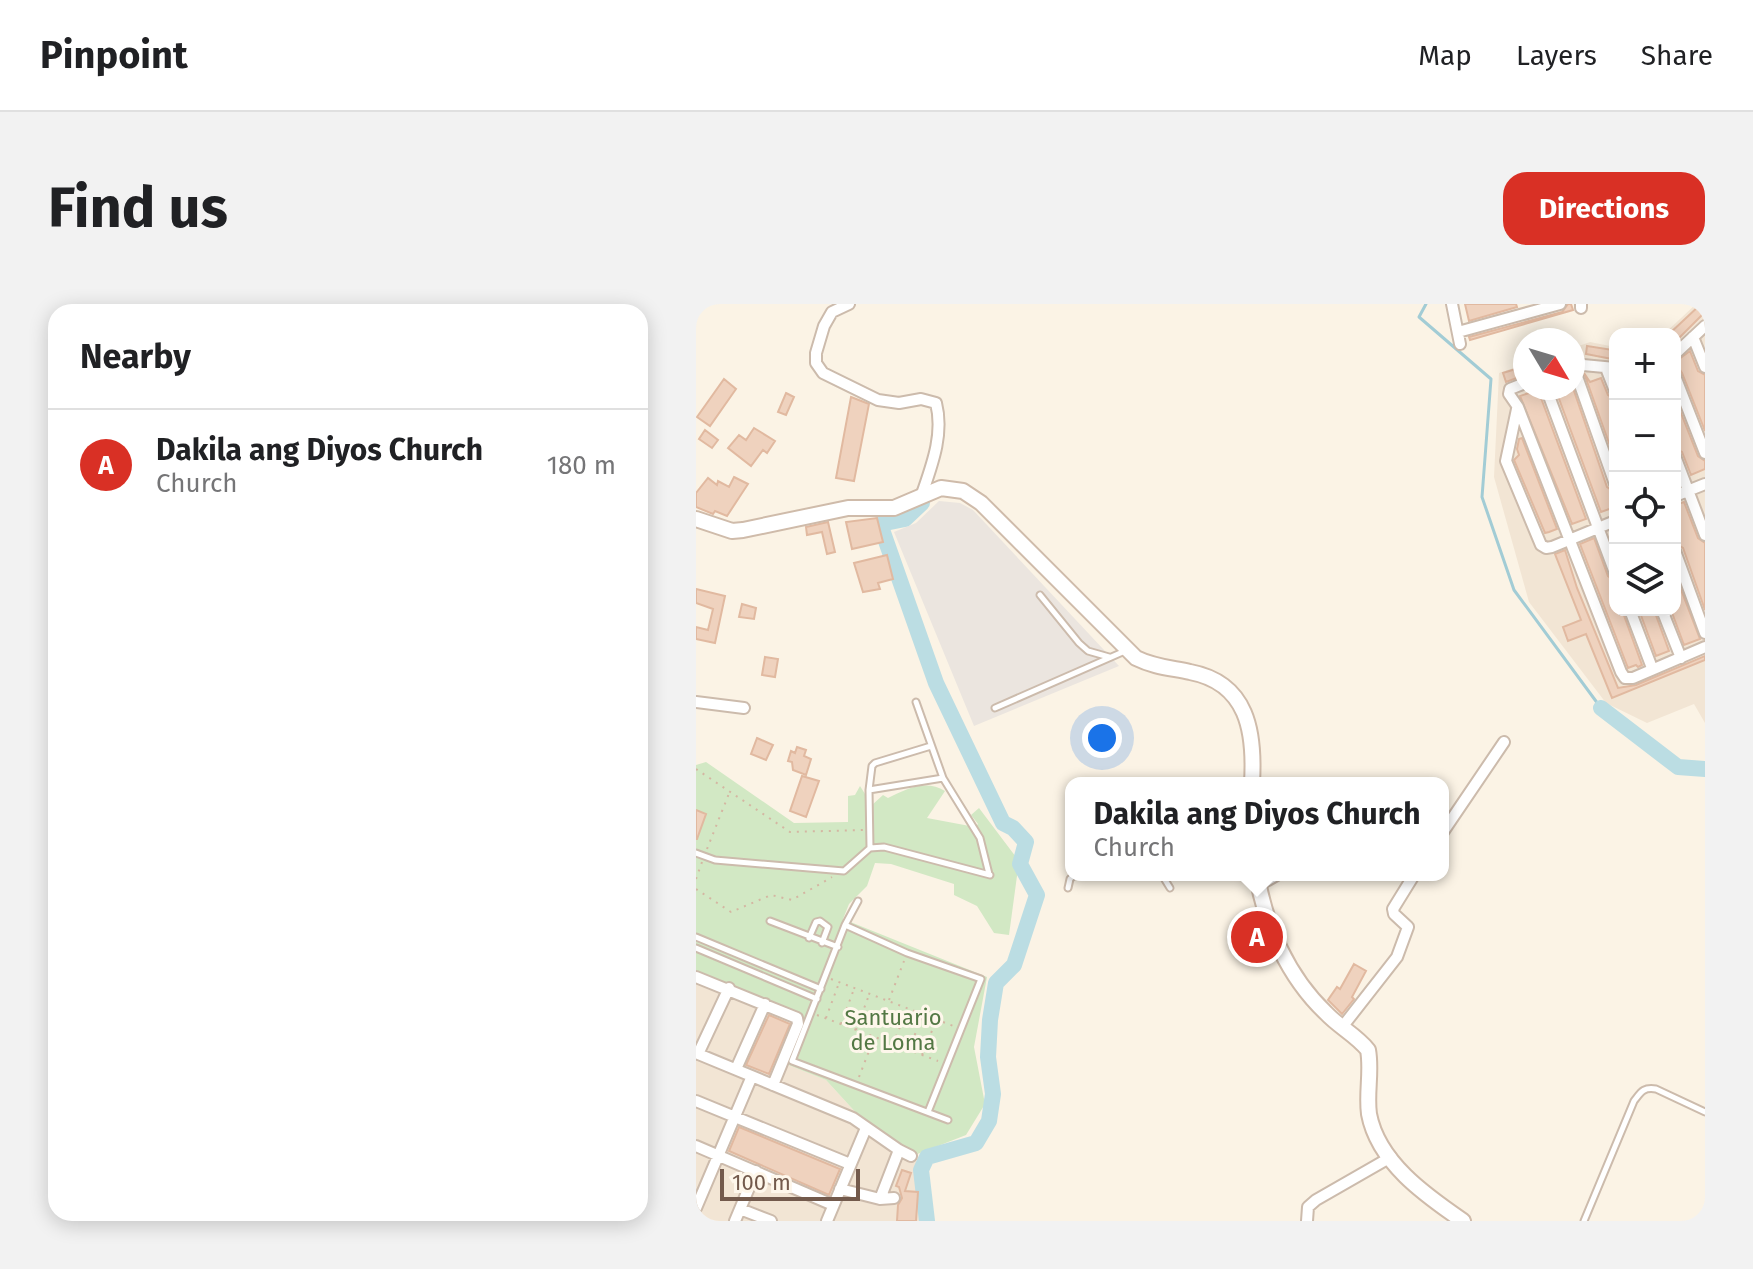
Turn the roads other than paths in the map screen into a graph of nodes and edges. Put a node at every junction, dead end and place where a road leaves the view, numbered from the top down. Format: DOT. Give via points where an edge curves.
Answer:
graph roads {
  1 [pos="849,304"];
  2 [pos="1452,304"];
  3 [pos="1560,304"];
  4 [pos="1705,326"];
  5 [pos="1458,332"];
  6 [pos="1693,337"];
  7 [pos="1460,344"];
  8 [pos="1681,348"];
  9 [pos="1585,365"];
  10 [pos="1705,367"];
  11 [pos="1609,368"];
  12 [pos="1681,391"];
  13 [pos="1585,399"];
  14 [pos="1513,400"];
  15 [pos="1550,400"];
  16 [pos="1518,407"];
  17 [pos="1705,453"];
  18 [pos="1611,472"];
  19 [pos="1681,472"];
  20 [pos="1705,484"];
  21 [pos="1688,491"];
  22 [pos="922,494"];
  23 [pos="1681,494"];
  24 [pos="696,519"];
  25 [pos="1609,523"];
  26 [pos="1597,528"];
  27 [pos="1705,535"];
  28 [pos="1569,539"];
  29 [pos="1609,558"];
  30 [pos="1681,567"];
  31 [pos="1040,595"];
  32 [pos="1632,616"];
  33 [pos="1664,616"];
  34 [pos="1705,633"];
  35 [pos="1705,647"];
  36 [pos="1126,650"];
  37 [pos="1110,658"];
  38 [pos="1681,658"];
  39 [pos="1652,668"];
  40 [pos="696,702"];
  41 [pos="916,702"];
  42 [pos="744,708"];
  43 [pos="995,708"];
  44 [pos="1504,742"];
  45 [pos="931,746"];
  46 [pos="1252,777"];
  47 [pos="943,778"];
  48 [pos="869,790"];
  49 [pos="1449,823"];
  50 [pos="870,848"];
  51 [pos="696,853"];
  52 [pos="1070,881"];
  53 [pos="1166,881"];
  54 [pos="1258,881"];
  55 [pos="1410,881"];
  56 [pos="1068,888"];
  57 [pos="1170,888"];
  58 [pos="858,901"];
  59 [pos="770,921"];
  60 [pos="845,925"];
  61 [pos="696,937"];
  62 [pos="809,938"];
  63 [pos="822,943"];
  64 [pos="838,947"];
  65 [pos="696,948"];
  66 [pos="743,955"];
  67 [pos="739,966"];
  68 [pos="696,977"];
  69 [pos="729,988"];
  70 [pos="821,989"];
  71 [pos="817,999"];
  72 [pos="765,1004"];
  73 [pos="1343,1026"];
  74 [pos="697,1053"];
  75 [pos="736,1069"];
  76 [pos="752,1076"];
  77 [pos="773,1085"];
  78 [pos="696,1101"];
  79 [pos="928,1112"];
  80 [pos="1705,1112"];
  81 [pos="736,1116"];
  82 [pos="948,1120"];
  83 [pos="866,1128"];
  84 [pos="696,1146"];
  85 [pos="899,1150"];
  86 [pos="719,1155"];
  87 [pos="911,1156"];
  88 [pos="1391,1157"];
  89 [pos="850,1164"];
  90 [pos="756,1171"];
  91 [pos="840,1189"];
  92 [pos="894,1198"];
  93 [pos="880,1199"];
  94 [pos="833,1205"];
  95 [pos="696,1208"];
  96 [pos="740,1209"];
  97 [pos="735,1221"];
  98 [pos="771,1221"];
  99 [pos="827,1221"];
  100 [pos="1307,1221"];
  101 [pos="1463,1221"];
  102 [pos="1584,1221"];
  1 -- 22 [label="street" via="827,319 816,363 823,373 878,400 936,403 938,434"];
  2 -- 5 [label="street"];
  3 -- 5 [label="street"];
  4 -- 6 [label="street"];
  5 -- 7 [label="street"];
  6 -- 8 [label="street"];
  6 -- 10 [label="street"];
  9 -- 11 [label="street"];
  12 -- 17 [label="street"];
  13 -- 18 [label="street"];
  14 -- 16 [label="street"];
  15 -- 26 [label="street"];
  16 -- 28 [label="street"];
  16 -- 28 [label="street" via="1506,461 1541,545"];
  19 -- 21 [label="street"];
  20 -- 21 [label="street"];
  21 -- 23 [label="street"];
  21 -- 27 [label="street"];
  22 -- 24 [label="street" via="894,508 848,508 743,530"];
  22 -- 36 [label="street" via="953,488 972,497"];
  25 -- 26 [label="street"];
  26 -- 28 [label="street"];
  26 -- 29 [label="street"];
  28 -- 39 [label="street" via="1625,678"];
  30 -- 34 [label="street"];
  31 -- 37 [label="lane" via="1079,643"];
  32 -- 39 [label="street"];
  33 -- 38 [label="street"];
  35 -- 38 [label="street"];
  36 -- 37 [label="lane"];
  36 -- 46 [label="street" via="1147,664 1214,678 1236,696 1251,731"];
  37 -- 43 [label="lane"];
  38 -- 39 [label="street"];
  40 -- 42 [label="street"];
  41 -- 45 [label="lane"];
  44 -- 49 [label="street"];
  45 -- 47 [label="lane"];
  45 -- 48 [label="lane" via="875,763"];
  47 -- 48 [label="lane"];
  47 -- 50 [label="lane" via="980,838 990,875 884,847"];
  48 -- 50 [label="lane"];
  50 -- 51 [label="lane" via="844,871 715,860"];
  52 -- 56 [label="lane"];
  53 -- 57 [label="lane"];
  54 -- 73 [label="street" via="1263,908 1291,967 1317,1004"];
  55 -- 73 [label="street" via="1393,909 1408,927 1397,957"];
  58 -- 60 [label="lane"];
  59 -- 62 [label="lane"];
  60 -- 64 [label="lane"];
  60 -- 79 [label="lane" via="981,979"];
  61 -- 66 [label="lane"];
  62 -- 63 [label="lane"];
  62 -- 63 [label="lane" via="820,921 828,927"];
  63 -- 64 [label="lane"];
  64 -- 70 [label="lane"];
  65 -- 67 [label="lane"];
  66 -- 67 [label="lane"];
  66 -- 70 [label="lane"];
  67 -- 71 [label="lane"];
  68 -- 69 [label="street"];
  69 -- 72 [label="street"];
  69 -- 74 [label="street"];
  70 -- 71 [label="lane"];
  71 -- 79 [label="lane" via="792,1061"];
  72 -- 75 [label="street"];
  72 -- 77 [label="street" via="797,1018 798,1024"];
  73 -- 88 [label="street" via="1368,1050 1369,1111"];
  74 -- 75 [label="street"];
  75 -- 76 [label="street"];
  76 -- 77 [label="street"];
  76 -- 81 [label="street"];
  77 -- 83 [label="street"];
  78 -- 81 [label="street"];
  79 -- 82 [label="lane"];
  80 -- 102 [label="lane" via="1656,1089 1641,1090"];
  81 -- 86 [label="street"];
  81 -- 89 [label="street"];
  83 -- 85 [label="street"];
  83 -- 89 [label="street"];
  84 -- 86 [label="street"];
  85 -- 87 [label="street"];
  85 -- 93 [label="street"];
  86 -- 90 [label="street"];
  86 -- 95 [label="street"];
  88 -- 100 [label="street" via="1316,1200 1308,1207"];
  88 -- 101 [label="street" via="1421,1192"];
  89 -- 91 [label="street"];
  90 -- 94 [label="street"];
  90 -- 96 [label="street"];
  91 -- 93 [label="street"];
  91 -- 94 [label="street"];
  92 -- 93 [label="street"];
  94 -- 99 [label="street"];
  96 -- 97 [label="street"];
  96 -- 98 [label="street"];
}
